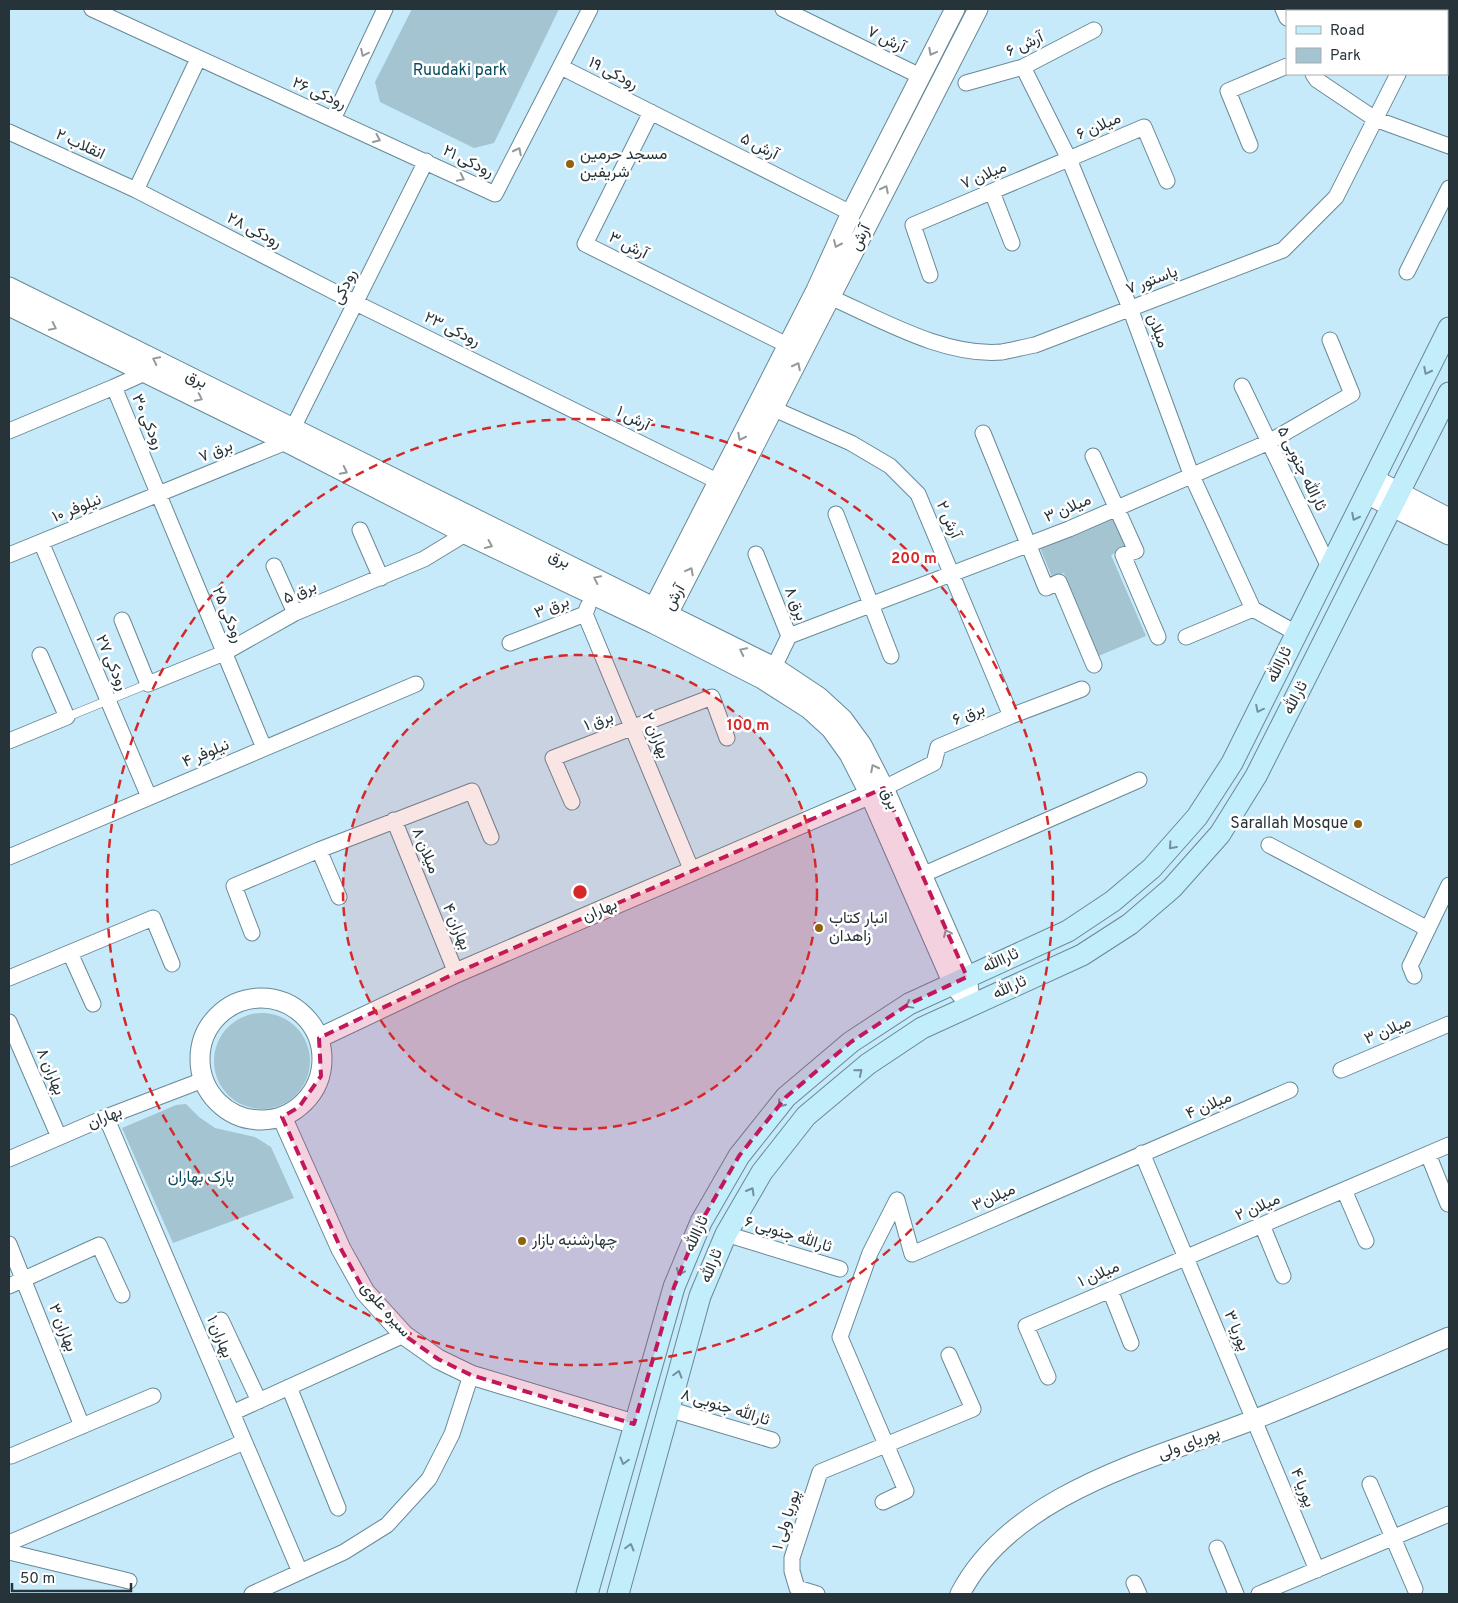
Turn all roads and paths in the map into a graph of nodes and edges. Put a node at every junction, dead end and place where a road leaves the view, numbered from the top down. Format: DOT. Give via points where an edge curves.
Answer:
graph roads {
  1 [pos="92,9"];
  2 [pos="386,9"];
  3 [pos="590,9"];
  4 [pos="782,9"];
  5 [pos="955,9"];
  6 [pos="979,9"];
  7 [pos="1094,30"];
  8 [pos="198,59"];
  9 [pos="1286,66"];
  10 [pos="560,67"];
  11 [pos="1023,67"];
  12 [pos="1314,75"];
  13 [pos="1397,75"];
  14 [pos="920,76"];
  15 [pos="966,83"];
  16 [pos="650,112"];
  17 [pos="333,119"];
  18 [pos="1375,119"];
  19 [pos="9,132"];
  20 [pos="1250,145"];
  21 [pos="1449,146"];
  22 [pos="1069,159"];
  23 [pos="426,161"];
  24 [pos="1167,181"];
  25 [pos="1449,188"];
  26 [pos="136,190"];
  27 [pos="992,192"];
  28 [pos="851,213"];
  29 [pos="1012,243"];
  30 [pos="1407,272"];
  31 [pos="930,275"];
  32 [pos="9,286"];
  33 [pos="824,294"];
  34 [pos="356,303"];
  35 [pos="9,306"];
  36 [pos="1130,308"];
  37 [pos="1449,328"];
  38 [pos="1330,340"];
  39 [pos="787,345"];
  40 [pos="147,372"];
  41 [pos="1242,386"];
  42 [pos="114,387"];
  43 [pos="532,388"];
  44 [pos="1449,393"];
  45 [pos="767,406"];
  46 [pos="9,431"];
  47 [pos="983,434"];
  48 [pos="290,435"];
  49 [pos="1268,442"];
  50 [pos="1093,456"];
  51 [pos="1191,474"];
  52 [pos="719,482"];
  53 [pos="1370,486"];
  54 [pos="158,494"];
  55 [pos="1396,499"];
  56 [pos="1116,508"];
  57 [pos="1421,512"];
  58 [pos="836,514"];
  59 [pos="1449,518"];
  60 [pos="360,530"];
  61 [pos="465,534"];
  62 [pos="1449,535"];
  63 [pos="41,542"];
  64 [pos="1028,545"];
  65 [pos="756,554"];
  66 [pos="9,556"];
  67 [pos="274,566"];
  68 [pos="1329,567"];
  69 [pos="953,573"];
  70 [pos="381,578"];
  71 [pos="594,594"];
  72 [pos="871,603"];
  73 [pos="1253,608"];
  74 [pos="295,613"];
  75 [pos="585,614"];
  76 [pos="658,615"];
  77 [pos="122,620"];
  78 [pos="1296,633"];
  79 [pos="789,636"];
  80 [pos="1158,637"];
  81 [pos="1186,638"];
  82 [pos="510,643"];
  83 [pos="224,653"];
  84 [pos="40,655"];
  85 [pos="891,656"];
  86 [pos="1094,665"];
  87 [pos="774,667"];
  88 [pos="148,684"];
  89 [pos="416,684"];
  90 [pos="1082,689"];
  91 [pos="108,701"];
  92 [pos="1011,716"];
  93 [pos="67,717"];
  94 [pos="634,728"];
  95 [pos="727,738"];
  96 [pos="9,741"];
  97 [pos="264,748"];
  98 [pos="1139,780"];
  99 [pos="877,791"];
  100 [pos="149,797"];
  101 [pos="572,802"];
  102 [pos="394,820"];
  103 [pos="491,837"];
  104 [pos="1269,845"];
  105 [pos="319,850"];
  106 [pos="9,856"];
  107 [pos="692,871"];
  108 [pos="922,875"];
  109 [pos="1449,885"];
  110 [pos="424,895"];
  111 [pos="339,897"];
  112 [pos="1428,929"];
  113 [pos="252,934"];
  114 [pos="70,953"];
  115 [pos="172,964"];
  116 [pos="456,973"];
  117 [pos="1414,976"];
  118 [pos="9,978"];
  119 [pos="960,981"];
  120 [pos="94,1004"];
  121 [pos="971,1006"];
  122 [pos="9,1022"];
  123 [pos="1449,1024"];
  124 [pos="319,1038"];
  125 [pos="1341,1070"];
  126 [pos="203,1080"];
  127 [pos="1290,1090"];
  128 [pos="106,1117"];
  129 [pos="282,1117"];
  130 [pos="59,1137"];
  131 [pos="1449,1145"];
  132 [pos="1142,1153"];
  133 [pos="1428,1154"];
  134 [pos="9,1159"];
  135 [pos="1344,1190"];
  136 [pos="1448,1204"];
  137 [pos="1262,1225"];
  138 [pos="726,1234"];
  139 [pos="1366,1241"];
  140 [pos="9,1244"];
  141 [pos="1186,1258"];
  142 [pos="840,1269"];
  143 [pos="1283,1276"];
  144 [pos="23,1279"];
  145 [pos="9,1286"];
  146 [pos="1110,1290"];
  147 [pos="122,1295"];
  148 [pos="221,1320"];
  149 [pos="404,1335"];
  150 [pos="1449,1337"];
  151 [pos="1131,1343"];
  152 [pos="949,1356"];
  153 [pos="471,1375"];
  154 [pos="1048,1377"];
  155 [pos="289,1387"];
  156 [pos="153,1396"];
  157 [pos="259,1401"];
  158 [pos="668,1409"];
  159 [pos="232,1413"];
  160 [pos="1255,1419"];
  161 [pos="634,1424"];
  162 [pos="82,1426"];
  163 [pos="661,1432"];
  164 [pos="772,1440"];
  165 [pos="244,1442"];
  166 [pos="887,1444"];
  167 [pos="11,1456"];
  168 [pos="1370,1484"];
  169 [pos="883,1502"];
  170 [pos="338,1508"];
  171 [pos="1449,1514"];
  172 [pos="1393,1538"];
  173 [pos="9,1543"];
  174 [pos="1217,1548"];
  175 [pos="9,1552"];
  176 [pos="1317,1570"];
  177 [pos="300,1572"];
  178 [pos="129,1581"];
  179 [pos="1415,1590"];
  180 [pos="252,1594"];
  181 [pos="587,1594"];
  182 [pos="618,1594"];
  183 [pos="817,1594"];
  184 [pos="960,1594"];
  185 [pos="1236,1594"];
  186 [pos="1259,1594"];
  1 -- 8 [label="street, رودکی ۲۶"];
  2 -- 17 [label="street, one-way"];
  3 -- 10 [label="street"];
  4 -- 14 [label="street, آرش ۷"];
  5 -- 14 [label="street, آرش, one-way"];
  33 -- 6 [label="street, آرش, one-way" via="885,189"];
  7 -- 11 [label="street, آرش ۶"];
  8 -- 17 [label="street, رودکی ۲۶"];
  8 -- 26 [label="street"];
  9 -- 20 [label="street" via="1228,91"];
  10 -- 16 [label="street, رودکی ۱۹"];
  23 -- 10 [label="street, رودکی ۲۱, one-way" via="496,194"];
  11 -- 15 [label="street, آرش ۶"];
  11 -- 22 [label="street, میلان"];
  12 -- 18 [label="street"];
  13 -- 18 [label="street, پاستور ۷"];
  14 -- 28 [label="street, آرش"];
  16 -- 28 [label="street, آرش ۵"];
  16 -- 39 [label="street, آرش ۳" via="585,244"];
  17 -- 23 [label="street, رودکی ۲۶, one-way"];
  18 -- 21 [label="street"];
  18 -- 36 [label="street, پاستور ۷" via="1336,197 1283,250"];
  19 -- 26 [label="street, انقلاب ۲"];
  22 -- 24 [label="street, میلان ۶" via="1144,127"];
  22 -- 27 [label="street, میلان ۷"];
  22 -- 36 [label="street, میلان"];
  23 -- 34 [label="street, رودکی"];
  25 -- 30 [label="street"];
  26 -- 34 [label="street, رودکی ۲۸"];
  27 -- 29 [label="street"];
  27 -- 31 [label="street, میلان ۷" via="913,225"];
  28 -- 33 [label="street, آرش, one-way"];
  48 -- 32 [label="street, برق, one-way"];
  33 -- 36 [label="street, پاستور ۷" via="914,335 948,346 1001,352 1035,345"];
  33 -- 39 [label="street, آرش"];
  45 -- 33 [label="street, آرش, one-way"];
  34 -- 43 [label="street, رودکی ۲۳"];
  34 -- 48 [label="street, رودکی"];
  35 -- 40 [label="street, برق, one-way"];
  36 -- 51 [label="street, میلان"];
  37 -- 53 [label="main road, ثاراالله, one-way"];
  38 -- 49 [label="street, میلان ۳" via="1352,394"];
  39 -- 45 [label="street, آرش"];
  40 -- 42 [label="street"];
  40 -- 48 [label="street, برق, one-way"];
  41 -- 49 [label="street, ثارالله جنوبی ۵"];
  42 -- 46 [label="street, رودکی ۳۰"];
  42 -- 54 [label="street, رودکی ۳۰"];
  43 -- 52 [label="street, آرش ۱"];
  44 -- 55 [label="main road, ثارالله"];
  45 -- 52 [label="street, آرش, one-way"];
  45 -- 69 [label="street, آرش ۲" via="851,443 890,466 918,494"];
  76 -- 45 [label="street, آرش, one-way"];
  47 -- 64 [label="street"];
  48 -- 54 [label="street, برق ۷"];
  48 -- 61 [label="street, برق, one-way"];
  76 -- 48 [label="street, برق, one-way"];
  49 -- 51 [label="street, میلان ۳"];
  49 -- 68 [label="street, ثارالله جنوبی ۵"];
  50 -- 56 [label="street"];
  51 -- 56 [label="street, میلان ۳"];
  51 -- 73 [label="street, میلان"];
  52 -- 76 [label="street, آرش"];
  53 -- 55 [label="street"];
  53 -- 68 [label="main road, ثاراالله, one-way"];
  54 -- 63 [label="street, نیلوفر ۱۰"];
  54 -- 83 [label="street, رودکی ۲۵"];
  55 -- 57 [label="street"];
  55 -- 121 [label="main road, ثارالله" via="1260,768 1220,834 1172,888 1130,924 1082,955"];
  56 -- 64 [label="street, میلان ۳"];
  56 -- 80 [label="street" via="1136,551 1123,555"];
  57 -- 59 [label="street"];
  57 -- 62 [label="street"];
  58 -- 72 [label="street"];
  60 -- 70 [label="street"];
  61 -- 70 [label="street, برق ۵" via="424,559"];
  61 -- 71 [label="street, برق, one-way"];
  63 -- 66 [label="street, نیلوفر ۱۰"];
  63 -- 91 [label="street, رودکی ۲۷"];
  64 -- 69 [label="street, میلان ۳"];
  64 -- 86 [label="street" via="1046,588 1059,582"];
  65 -- 79 [label="street, برق ۸"];
  67 -- 74 [label="street"];
  68 -- 78 [label="main road, ثاراالله"];
  69 -- 72 [label="street, میلان ۳"];
  69 -- 92 [label="street, آرش ۲"];
  70 -- 74 [label="street, برق ۵"];
  71 -- 75 [label="street, برق ۳"];
  71 -- 76 [label="street, برق"];
  72 -- 79 [label="street, میلان ۳"];
  72 -- 85 [label="street"];
  73 -- 78 [label="street"];
  73 -- 81 [label="street"];
  74 -- 83 [label="street, برق ۵"];
  75 -- 82 [label="street, برق ۳"];
  75 -- 94 [label="street, بهاران ۲"];
  87 -- 76 [label="street, برق, one-way"];
  76 -- 99 [label="street, برق" via="809,709 831,729"];
  77 -- 88 [label="street"];
  78 -- 119 [label="main road, ثاراالله, one-way" via="1232,763 1197,817 1152,868 1113,901 1068,930"];
  79 -- 87 [label="street, برق ۸"];
  83 -- 88 [label="street, برق ۵"];
  83 -- 97 [label="street, رودکی ۲۵"];
  84 -- 93 [label="street"];
  99 -- 87 [label="street, برق, one-way" via="862,745 843,719 819,697"];
  88 -- 91 [label="lane"];
  89 -- 97 [label="street, نیلوفر ۴"];
  90 -- 92 [label="street, برق ۶"];
  91 -- 93 [label="lane"];
  91 -- 100 [label="street, رودکی ۲۷"];
  92 -- 99 [label="street, برق ۶" via="938,747 934,763"];
  93 -- 96 [label="street"];
  94 -- 95 [label="street, برق ۱" via="712,698"];
  94 -- 101 [label="street, برق ۱" via="553,758"];
  94 -- 107 [label="street, بهاران ۲"];
  97 -- 100 [label="street, نیلوفر ۴"];
  98 -- 108 [label="street"];
  99 -- 107 [label="street, بهاران"];
  99 -- 108 [label="street, برق"];
  99 -- 119 [label="street, برق"];
  100 -- 106 [label="street, نیلوفر ۴"];
  102 -- 103 [label="street" via="472,791"];
  102 -- 105 [label="street"];
  102 -- 110 [label="street, میلان ۸"];
  104 -- 112 [label="street"];
  105 -- 111 [label="street"];
  105 -- 113 [label="street" via="234,886"];
  107 -- 116 [label="street, بهاران"];
  119 -- 108 [label="street, برق, one-way"];
  109 -- 112 [label="street"];
  110 -- 116 [label="street, بهاران ۴"];
  112 -- 117 [label="street" via="1410,966"];
  114 -- 115 [label="street" via="153,918"];
  114 -- 118 [label="street"];
  114 -- 120 [label="street"];
  116 -- 124 [label="street, بهاران"];
  119 -- 121 [label="street"];
  119 -- 161 [label="main road, ثاراالله, one-way" via="909,1004 851,1042 786,1097 739,1156 701,1222 674,1287"];
  138 -- 121 [label="main road, ثارالله, one-way" via="762,1172 806,1116 868,1064 922,1028"];
  122 -- 130 [label="street, بهاران ۸"];
  123 -- 125 [label="street, میلان ۳"];
  124 -- 126 [label="street" via="310,1021 295,1008 278,1000 259,998 240,1002 223,1011 210,1025 202,1042 200,1062"];
  124 -- 129 [label="street" via="323,1057 320,1076 312,1093 299,1108"];
  126 -- 128 [label="street, بهاران"];
  126 -- 129 [label="street" via="213,1097 227,1110 244,1118 264,1121"];
  127 -- 132 [label="street, میلان ۴"];
  128 -- 130 [label="street, بهاران"];
  128 -- 159 [label="street, بهاران ۱"];
  129 -- 149 [label="street, سیره علوی" via="341,1249 365,1292"];
  130 -- 134 [label="street, بهاران"];
  131 -- 133 [label="street"];
  132 -- 141 [label="street, پوریا ۳"];
  132 -- 166 [label="street, میلان۳" via="912,1254 897,1200 870,1253 840,1338"];
  133 -- 135 [label="street"];
  133 -- 136 [label="street"];
  135 -- 137 [label="street, میلان ۲"];
  135 -- 139 [label="street"];
  137 -- 141 [label="street, میلان ۲"];
  137 -- 143 [label="street"];
  138 -- 142 [label="street, ثارالله جنوبی ۶"];
  158 -- 138 [label="main road, ثارالله, one-way" via="700,1296"];
  140 -- 144 [label="street, بهاران ۳"];
  141 -- 146 [label="street, میلان ۱"];
  141 -- 160 [label="street, پوریا ۳"];
  144 -- 145 [label="street"];
  144 -- 147 [label="street" via="99,1245"];
  144 -- 162 [label="street, بهاران ۳"];
  146 -- 151 [label="street"];
  146 -- 154 [label="street, میلان ۱" via="1026,1326"];
  148 -- 157 [label="street"];
  149 -- 153 [label="street, سیره علوی" via="438,1359"];
  149 -- 155 [label="street"];
  150 -- 160 [label="street, پوریای ولی"];
  152 -- 166 [label="street" via="973,1409"];
  153 -- 161 [label="street, سیره علوی"];
  153 -- 177 [label="street" via="452,1434 429,1479 387,1525 344,1552"];
  155 -- 157 [label="street"];
  155 -- 170 [label="street"];
  156 -- 162 [label="street"];
  157 -- 159 [label="street"];
  158 -- 163 [label="main road, ثارالله"];
  158 -- 164 [label="street, ثارالله جنوبی ۸"];
  159 -- 165 [label="street, بهاران ۱"];
  160 -- 176 [label="street, پوریا ۴"];
  160 -- 184 [label="street, پوریای ولی" via="1080,1486 1029,1517 985,1557"];
  161 -- 163 [label="main road"];
  161 -- 181 [label="main road, ثاراالله, one-way"];
  162 -- 167 [label="street"];
  182 -- 163 [label="main road, ثارالله, one-way"];
  165 -- 173 [label="street"];
  165 -- 177 [label="street, بهاران ۱"];
  166 -- 169 [label="street" via="906,1491"];
  166 -- 183 [label="street, پوریا ولی ۱" via="820,1472 792,1558 797,1588"];
  168 -- 172 [label="street"];
  171 -- 172 [label="street"];
  172 -- 176 [label="street"];
  172 -- 179 [label="street"];
  174 -- 185 [label="street"];
  175 -- 178 [label="street"];
  176 -- 186 [label="street"];
  177 -- 180 [label="street"];
}
